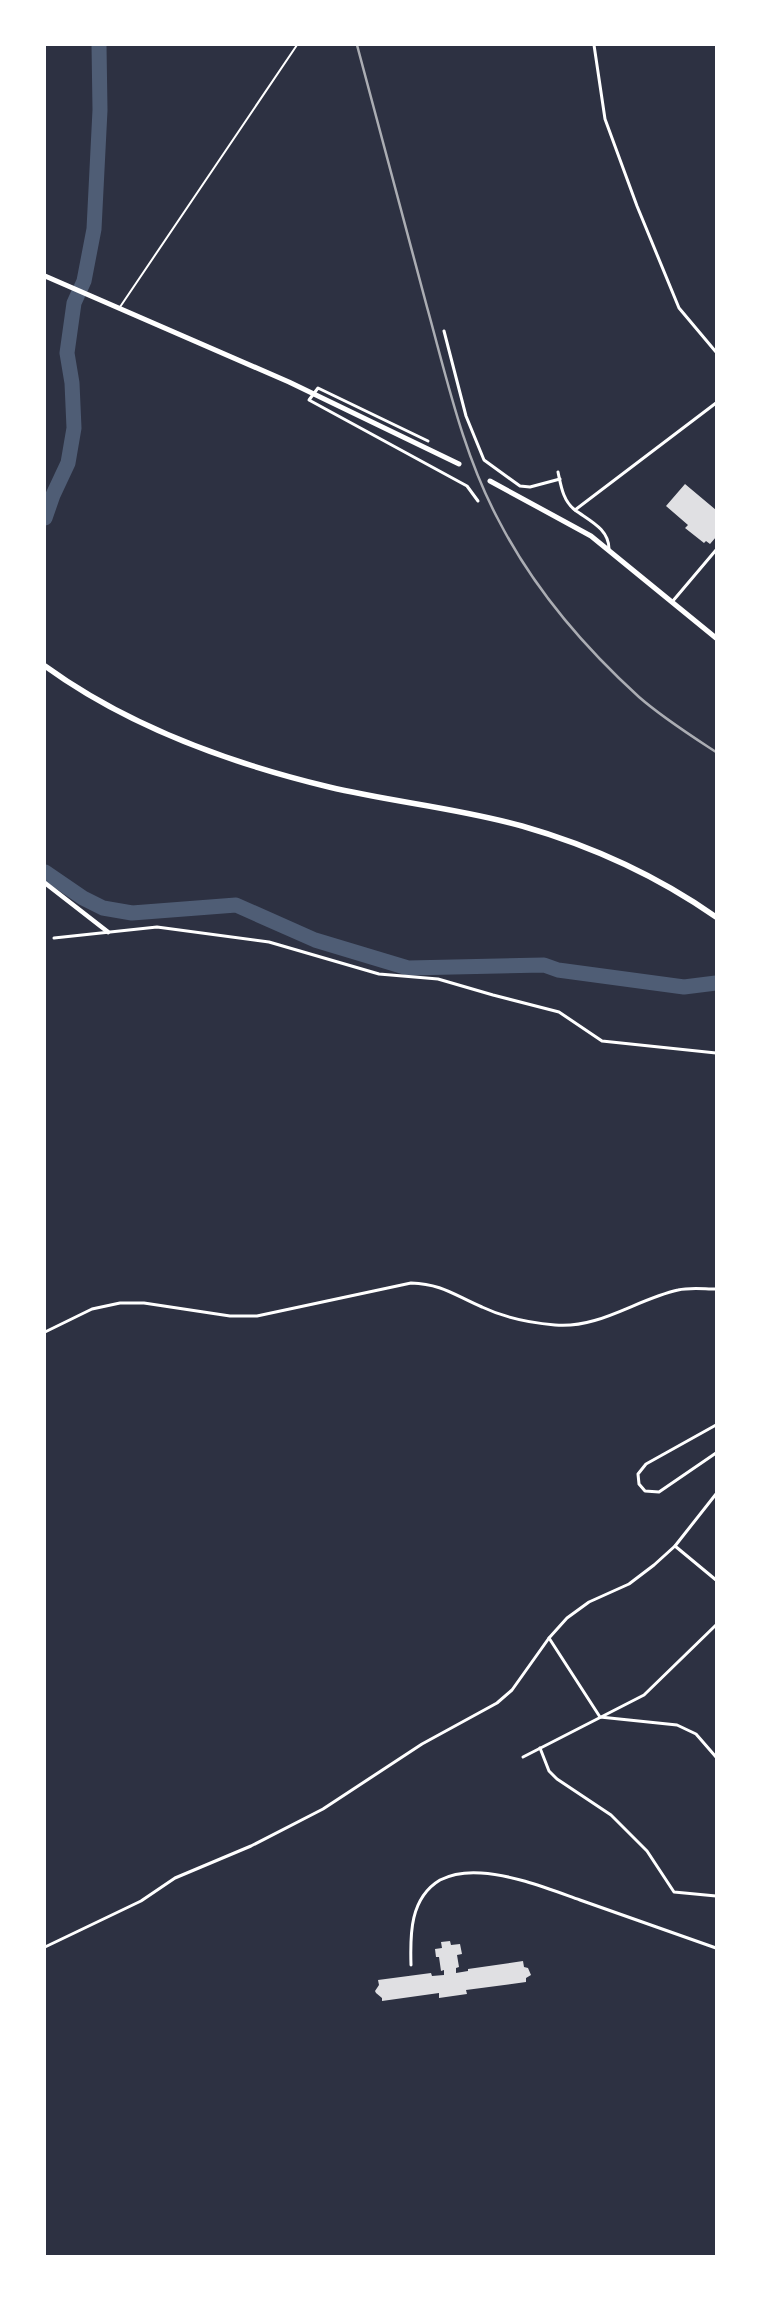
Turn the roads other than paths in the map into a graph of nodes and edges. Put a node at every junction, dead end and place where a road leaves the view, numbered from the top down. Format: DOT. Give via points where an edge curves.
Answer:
graph roads {
  1 [pos="297,45"];
  2 [pos="594,45"];
  3 [pos="46,277"];
  4 [pos="120,307"];
  5 [pos="444,332"];
  6 [pos="716,352"];
  7 [pos="312,394"];
  8 [pos="716,403"];
  9 [pos="428,441"];
  10 [pos="458,464"];
  11 [pos="558,472"];
  12 [pos="560,479"];
  13 [pos="490,481"];
  14 [pos="478,501"];
  15 [pos="576,510"];
  16 [pos="609,549"];
  17 [pos="716,550"];
  18 [pos="672,602"];
  19 [pos="716,638"];
  20 [pos="47,667"];
  21 [pos="45,883"];
  22 [pos="716,917"];
  23 [pos="108,932"];
  24 [pos="54,938"];
  25 [pos="716,1053"];
  26 [pos="716,1289"];
  27 [pos="45,1332"];
  28 [pos="716,1425"];
  29 [pos="716,1453"];
  30 [pos="716,1494"];
  31 [pos="675,1546"];
  32 [pos="716,1580"];
  33 [pos="716,1625"];
  34 [pos="549,1638"];
  35 [pos="600,1717"];
  36 [pos="540,1748"];
  37 [pos="522,1757"];
  38 [pos="716,1757"];
  39 [pos="716,1896"];
  40 [pos="45,1947"];
  41 [pos="716,1948"];
  42 [pos="411,1965"];
  1 -- 4 [label="lane"];
  2 -- 6 [label="street" via="605,119 637,206 679,308"];
  3 -- 4 [label="main road"];
  4 -- 7 [label="main road"];
  5 -- 12 [label="street" via="466,416 484,460 520,486 530,487"];
  7 -- 9 [label="street" via="318,388"];
  7 -- 10 [label="main road"];
  7 -- 14 [label="street" via="309,400 467,486"];
  8 -- 15 [label="street"];
  11 -- 12 [label="street"];
  12 -- 15 [label="street" via="567,502"];
  13 -- 16 [label="main road" via="577,527"];
  15 -- 16 [label="street" via="606,533"];
  16 -- 18 [label="main road"];
  17 -- 18 [label="street"];
  18 -- 19 [label="main road"];
  20 -- 22 [label="highway" via="119,711 217,755 330,788 520,826 581,845 632,866"];
  21 -- 23 [label="street"];
  23 -- 24 [label="street"];
  23 -- 25 [label="street" via="157,927 269,942 379,974 438,979 559,1012 602,1041"];
  26 -- 27 [label="street" via="680,1289 574,1325 555,1325 500,1314 449,1290 411,1283 257,1316 230,1316 144,1303 120,1303 92,1309"];
  28 -- 29 [label="street" via="646,1464 638,1474 639,1484 644,1491 659,1492"];
  30 -- 31 [label="street"];
  31 -- 32 [label="street"];
  31 -- 34 [label="street" via="629,1584 581,1607"];
  33 -- 35 [label="street" via="644,1695"];
  34 -- 35 [label="street"];
  34 -- 40 [label="street" via="517,1684 497,1703 422,1744 339,1800 251,1846 175,1878 141,1901"];
  35 -- 36 [label="street"];
  35 -- 38 [label="street" via="677,1725 696,1734"];
  36 -- 37 [label="street"];
  36 -- 39 [label="street" via="549,1771 611,1815 647,1851 674,1892"];
  41 -- 42 [label="street" via="553,1891 500,1876 468,1873 441,1880 419,1903 411,1924"];
}
